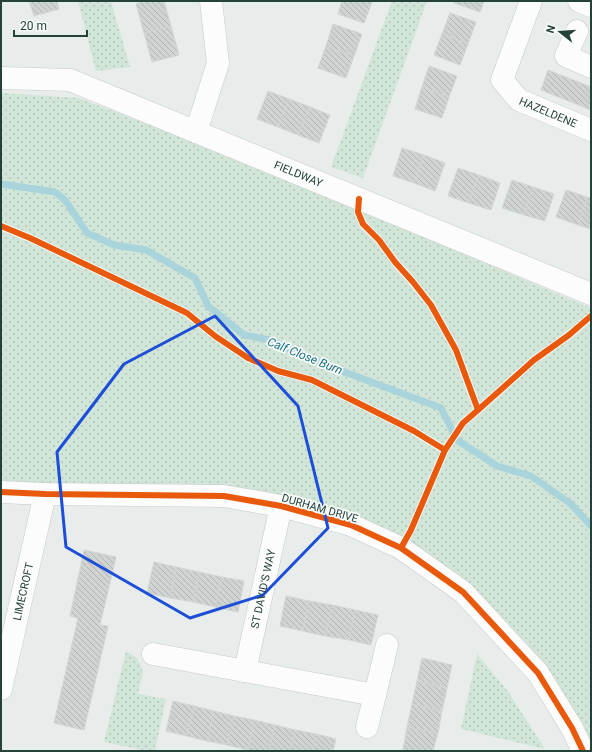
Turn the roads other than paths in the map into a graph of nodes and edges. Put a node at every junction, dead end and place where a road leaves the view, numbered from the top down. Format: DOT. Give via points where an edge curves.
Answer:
graph roads {
  1 [pos="211,1"];
  2 [pos="531,1"];
  3 [pos="579,1"];
  4 [pos="591,6"];
  5 [pos="577,31"];
  6 [pos="591,67"];
  7 [pos="1,78"];
  8 [pos="591,130"];
  9 [pos="196,132"];
  10 [pos="591,294"];
  11 [pos="1,492"];
  12 [pos="45,494"];
  13 [pos="281,506"];
  14 [pos="387,645"];
  15 [pos="153,654"];
  16 [pos="245,671"];
  17 [pos="1,689"];
  18 [pos="375,695"];
  19 [pos="367,726"];
  20 [pos="583,751"];
  1 -- 9 [label="street" via="218,63"];
  2 -- 8 [label="street, HAZELDENE" via="502,80 519,100"];
  3 -- 4 [label="street"];
  5 -- 6 [label="street" via="566,56"];
  7 -- 9 [label="street, FIELDWAY" via="70,80"];
  9 -- 10 [label="street, FIELDWAY"];
  11 -- 12 [label="street, DURHAM DRIVE"];
  12 -- 13 [label="street, DURHAM DRIVE" via="224,496"];
  12 -- 17 [label="street, LIMECROFT"];
  13 -- 16 [label="street, ST DAVID'S WAY"];
  13 -- 20 [label="street, DURHAM DRIVE" via="351,525 401,548 463,592 538,673"];
  14 -- 18 [label="street"];
  15 -- 16 [label="street"];
  16 -- 18 [label="street"];
  18 -- 19 [label="street"];
}
